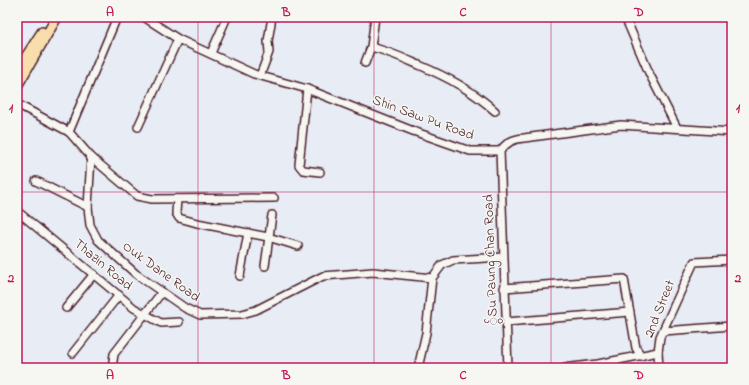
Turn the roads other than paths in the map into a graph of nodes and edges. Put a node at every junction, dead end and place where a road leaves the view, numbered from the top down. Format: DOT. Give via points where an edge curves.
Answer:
graph roads {
  1 [pos="51,17"];
  2 [pos="57,17"];
  3 [pos="117,17"];
  4 [pos="144,17"];
  5 [pos="227,17"];
  6 [pos="272,17"];
  7 [pos="375,17"];
  8 [pos="625,17"];
  9 [pos="178,39"];
  10 [pos="371,47"];
  11 [pos="211,53"];
  12 [pos="365,63"];
  13 [pos="17,72"];
  14 [pos="260,76"];
  15 [pos="17,86"];
  16 [pos="307,89"];
  17 [pos="17,104"];
  18 [pos="495,111"];
  19 [pos="138,127"];
  20 [pos="677,128"];
  21 [pos="69,132"];
  22 [pos="732,132"];
  23 [pos="732,138"];
  24 [pos="500,151"];
  25 [pos="91,157"];
  26 [pos="320,172"];
  27 [pos="36,181"];
  28 [pos="274,198"];
  29 [pos="177,199"];
  30 [pos="88,207"];
  31 [pos="17,211"];
  32 [pos="272,215"];
  33 [pos="248,233"];
  34 [pos="268,237"];
  35 [pos="298,246"];
  36 [pos="504,257"];
  37 [pos="732,260"];
  38 [pos="265,266"];
  39 [pos="94,274"];
  40 [pos="240,276"];
  41 [pos="432,278"];
  42 [pos="504,288"];
  43 [pos="162,292"];
  44 [pos="119,295"];
  45 [pos="66,308"];
  46 [pos="630,312"];
  47 [pos="145,315"];
  48 [pos="180,322"];
  49 [pos="506,322"];
  50 [pos="732,326"];
  51 [pos="663,331"];
  52 [pos="658,352"];
  53 [pos="72,353"];
  54 [pos="641,356"];
  55 [pos="112,368"];
  56 [pos="418,368"];
  57 [pos="508,368"];
  58 [pos="563,368"];
  59 [pos="659,368"];
  1 -- 13 [label="main road"];
  2 -- 15 [label="main road"];
  3 -- 21 [label="street"];
  4 -- 9 [label="street, Shin Saw Pu Road"];
  5 -- 11 [label="street"];
  6 -- 14 [label="street" via="269,52"];
  7 -- 10 [label="street"];
  8 -- 20 [label="street"];
  9 -- 11 [label="street, Shin Saw Pu Road"];
  9 -- 19 [label="street"];
  10 -- 12 [label="street"];
  10 -- 18 [label="street" via="392,53 443,75 474,94"];
  11 -- 14 [label="street, Shin Saw Pu Road"];
  14 -- 16 [label="street, Shin Saw Pu Road"];
  16 -- 24 [label="street, Shin Saw Pu Road" via="470,151"];
  16 -- 26 [label="street" via="299,165 303,170"];
  17 -- 21 [label="street"];
  20 -- 22 [label="street"];
  20 -- 24 [label="street" via="621,125 512,140"];
  21 -- 25 [label="street"];
  22 -- 23 [label="street"];
  24 -- 36 [label="street, ်ွSu Paung Chan Road"];
  25 -- 29 [label="street" via="137,196"];
  25 -- 30 [label="street, Ouk Dane Road"];
  27 -- 30 [label="street"];
  28 -- 29 [label="street"];
  29 -- 33 [label="street" via="176,213 179,218"];
  30 -- 43 [label="street, Ouk Dane Road" via="90,225 98,240 136,274"];
  31 -- 39 [label="street, Thazin Road"];
  32 -- 34 [label="street"];
  33 -- 34 [label="street"];
  33 -- 40 [label="street"];
  34 -- 35 [label="street"];
  34 -- 38 [label="street"];
  36 -- 41 [label="street" via="448,262 442,265"];
  36 -- 42 [label="street, ်ွSu Paung Chan Road"];
  37 -- 51 [label="street, 2nd Street" via="694,262"];
  39 -- 44 [label="street, Thazin Road"];
  39 -- 45 [label="street"];
  41 -- 43 [label="street, Ouk Dane Road" via="373,272 323,276 256,310 242,314 204,316 185,308"];
  41 -- 56 [label="street" via="426,333"];
  42 -- 46 [label="street" via="624,279"];
  42 -- 49 [label="street, ်ွSu Paung Chan Road"];
  43 -- 47 [label="street"];
  44 -- 47 [label="street, Thazin Road"];
  44 -- 53 [label="street"];
  46 -- 49 [label="street"];
  46 -- 54 [label="street" via="636,348"];
  47 -- 48 [label="street, Thazin Road" via="161,323"];
  47 -- 55 [label="street" via="114,354"];
  49 -- 57 [label="street, ်ွSu Paung Chan Road"];
  50 -- 51 [label="street"];
  51 -- 52 [label="street, 2nd Street"];
  52 -- 54 [label="street"];
  52 -- 59 [label="street, 2nd Street"];
  54 -- 58 [label="street"];
}
